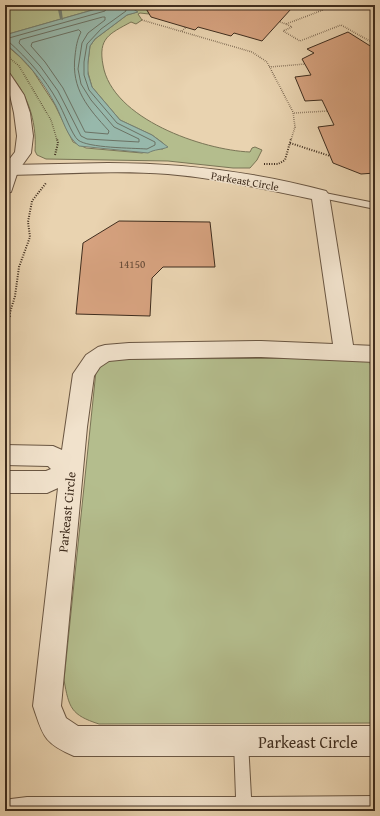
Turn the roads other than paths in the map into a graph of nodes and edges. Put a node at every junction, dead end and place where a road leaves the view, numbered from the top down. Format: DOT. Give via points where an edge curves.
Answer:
graph roads {
  1 [pos="5,77"];
  2 [pos="7,168"];
  3 [pos="5,188"];
  4 [pos="320,194"];
  5 [pos="375,206"];
  6 [pos="344,352"];
  7 [pos="375,354"];
  8 [pos="5,455"];
  9 [pos="71,471"];
  10 [pos="5,482"];
  11 [pos="375,741"];
  12 [pos="241,742"];
  13 [pos="375,804"];
  14 [pos="244,805"];
  15 [pos="5,810"];
  1 -- 2 [label="street" via="17,94 25,136 23,153"];
  2 -- 3 [label="street"];
  2 -- 4 [label="street, Parkeast Circle" via="168,170 229,177"];
  4 -- 5 [label="lane"];
  4 -- 6 [label="street"];
  6 -- 7 [label="street, Parkeast Circle"];
  6 -- 9 [label="street, Parkeast Circle" via="261,349 105,353 92,361 84,374"];
  8 -- 9 [label="street" via="53,456"];
  9 -- 10 [label="street" via="47,482"];
  9 -- 12 [label="street, Parkeast Circle" via="47,706 55,728 74,741"];
  11 -- 12 [label="street, Parkeast Circle"];
  12 -- 14 [label="lane, Parkeast Circle"];
  13 -- 14 [label="lane"];
  14 -- 15 [label="lane" via="27,805"];
}
